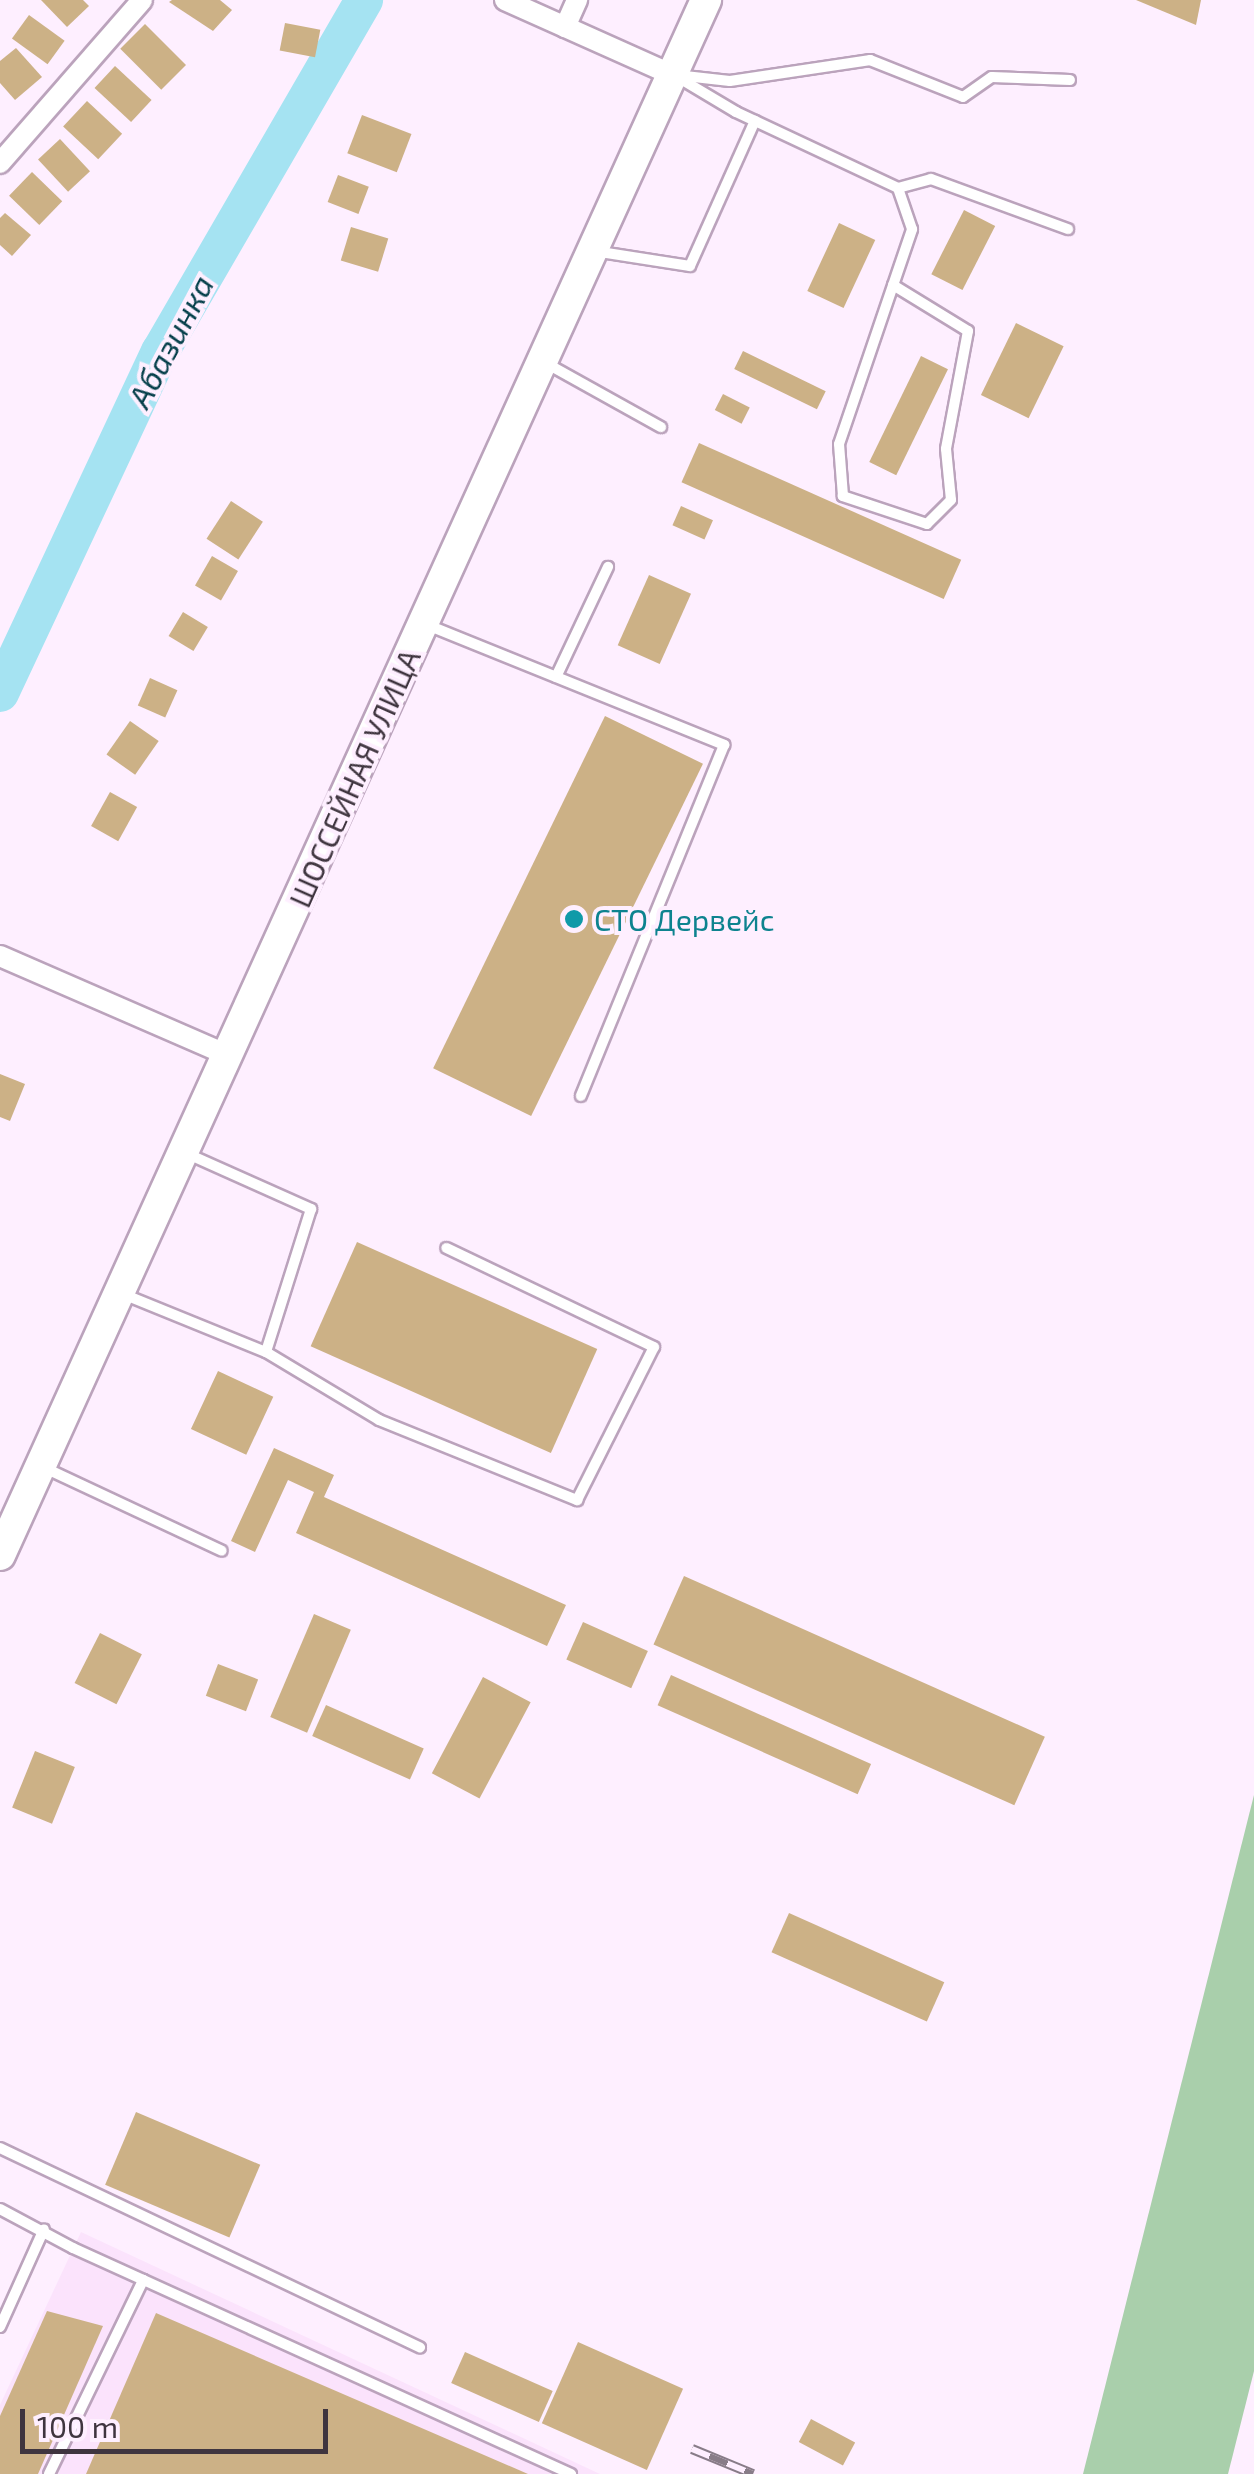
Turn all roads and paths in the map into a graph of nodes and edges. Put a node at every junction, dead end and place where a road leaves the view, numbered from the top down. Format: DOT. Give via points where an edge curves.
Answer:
graph roads {
  1 [pos="142,0"];
  2 [pos="505,0"];
  3 [pos="577,0"];
  4 [pos="697,0"];
  5 [pos="706,0"];
  6 [pos="566,27"];
  7 [pos="668,72"];
  8 [pos="1070,80"];
  9 [pos="754,122"];
  10 [pos="0,164"];
  11 [pos="898,188"];
  12 [pos="1068,229"];
  13 [pos="593,251"];
  14 [pos="893,285"];
  15 [pos="543,361"];
  16 [pos="661,427"];
  17 [pos="608,567"];
  18 [pos="424,624"];
  19 [pos="556,677"];
  20 [pos="0,956"];
  21 [pos="216,1050"];
  22 [pos="581,1096"];
  23 [pos="182,1152"];
  24 [pos="446,1248"];
  25 [pos="119,1293"];
  26 [pos="266,1352"];
  27 [pos="36,1463"];
  28 [pos="0,1530"];
  29 [pos="222,1550"];
  30 [pos="0,1555"];
  31 [pos="0,2148"];
  32 [pos="0,2209"];
  33 [pos="44,2229"];
  34 [pos="143,2280"];
  35 [pos="0,2327"];
  36 [pos="420,2347"];
  37 [pos="49,2474"];
  38 [pos="571,2474"];
  1 -- 10 [label="street"];
  2 -- 6 [label="street"];
  3 -- 6 [label="street"];
  4 -- 7 [label="main road, ШОССЕЙНАЯ УЛИЦА"];
  5 -- 7 [label="main road, ШОССЕЙНАЯ УЛИЦА"];
  6 -- 7 [label="street"];
  7 -- 8 [label="lane" via="730,81 870,60 963,97 992,76"];
  7 -- 9 [label="lane"];
  7 -- 13 [label="main road, ШОССЕЙНАЯ УЛИЦА"];
  7 -- 21 [label="main road, ШОССЕЙНАЯ УЛИЦА" via="533,348"];
  9 -- 11 [label="lane"];
  9 -- 13 [label="lane" via="690,266"];
  11 -- 12 [label="lane" via="931,179"];
  11 -- 14 [label="lane" via="912,229"];
  13 -- 15 [label="main road, ШОССЕЙНАЯ УЛИЦА"];
  14 -- 14 [label="lane" via="839,444 843,496 926,524 951,500 946,449 968,331"];
  15 -- 16 [label="lane"];
  15 -- 18 [label="main road, ШОССЕЙНАЯ УЛИЦА"];
  17 -- 19 [label="lane"];
  18 -- 19 [label="lane"];
  18 -- 23 [label="main road, ШОССЕЙНАЯ УЛИЦА"];
  19 -- 22 [label="lane" via="724,746"];
  20 -- 21 [label="street"];
  21 -- 27 [label="main road, ШОССЕЙНАЯ УЛИЦА"];
  23 -- 25 [label="main road, ШОССЕЙНАЯ УЛИЦА"];
  23 -- 26 [label="lane" via="311,1209"];
  24 -- 26 [label="lane" via="654,1347 578,1500 379,1420"];
  25 -- 26 [label="lane"];
  25 -- 27 [label="main road, ШОССЕЙНАЯ УЛИЦА"];
  27 -- 28 [label="main road, ШОССЕЙНАЯ УЛИЦА"];
  27 -- 29 [label="lane"];
  27 -- 30 [label="main road, ШОССЕЙНАЯ УЛИЦА"];
  31 -- 36 [label="lane"];
  32 -- 33 [label="lane"];
  33 -- 34 [label="lane"];
  33 -- 35 [label="lane"];
  34 -- 37 [label="lane"];
  34 -- 38 [label="lane"];
}
